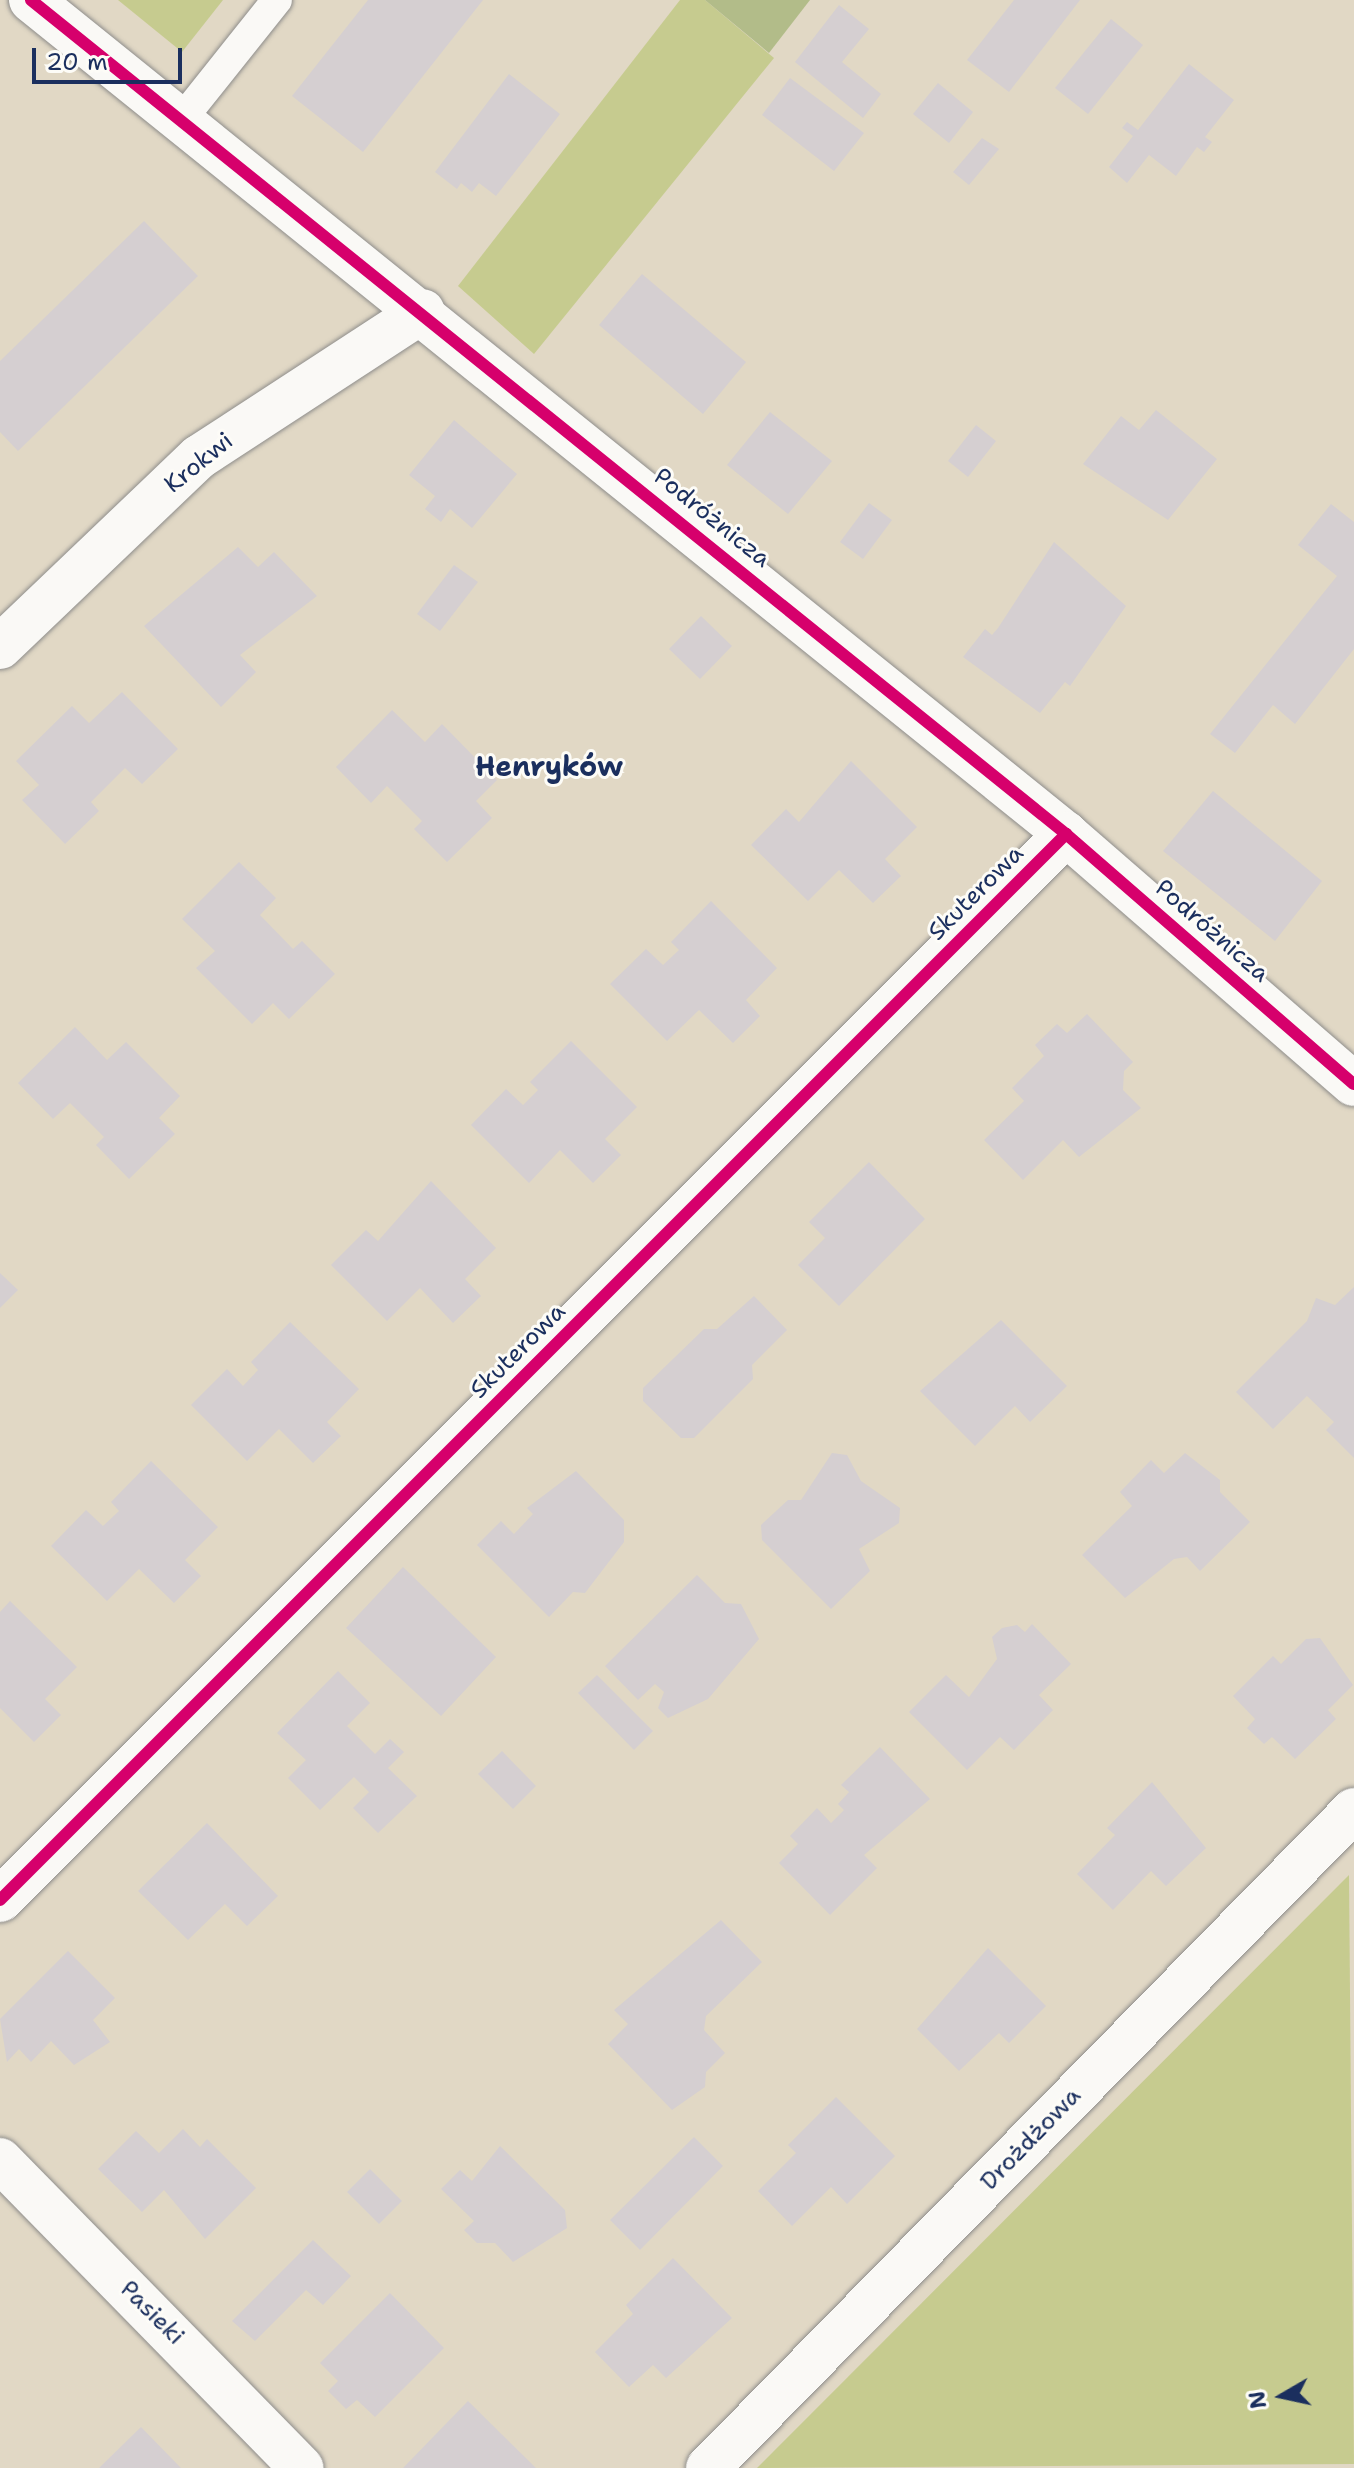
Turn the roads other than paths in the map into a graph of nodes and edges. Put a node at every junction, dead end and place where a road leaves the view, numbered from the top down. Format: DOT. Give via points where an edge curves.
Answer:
graph roads {
  1 [pos="31,0"];
  2 [pos="277,0"];
  3 [pos="182,119"];
  4 [pos="423,311"];
  5 [pos="0,647"];
  6 [pos="1066,834"];
  7 [pos="1354,1084"];
  8 [pos="1354,1810"];
  9 [pos="0,1900"];
  10 [pos="0,2160"];
  11 [pos="302,2468"];
  12 [pos="708,2468"];
  1 -- 3 [label="street, Podróżnicza"];
  2 -- 3 [label="lane"];
  3 -- 4 [label="street, Podróżnicza"];
  4 -- 5 [label="street, Krokwi" via="199,457"];
  4 -- 6 [label="street, Podróżnicza"];
  6 -- 7 [label="street, Podróżnicza"];
  6 -- 9 [label="street, Skuterowa"];
  8 -- 12 [label="street, Drożdżowa"];
  10 -- 11 [label="street, Pasieki"];
}
